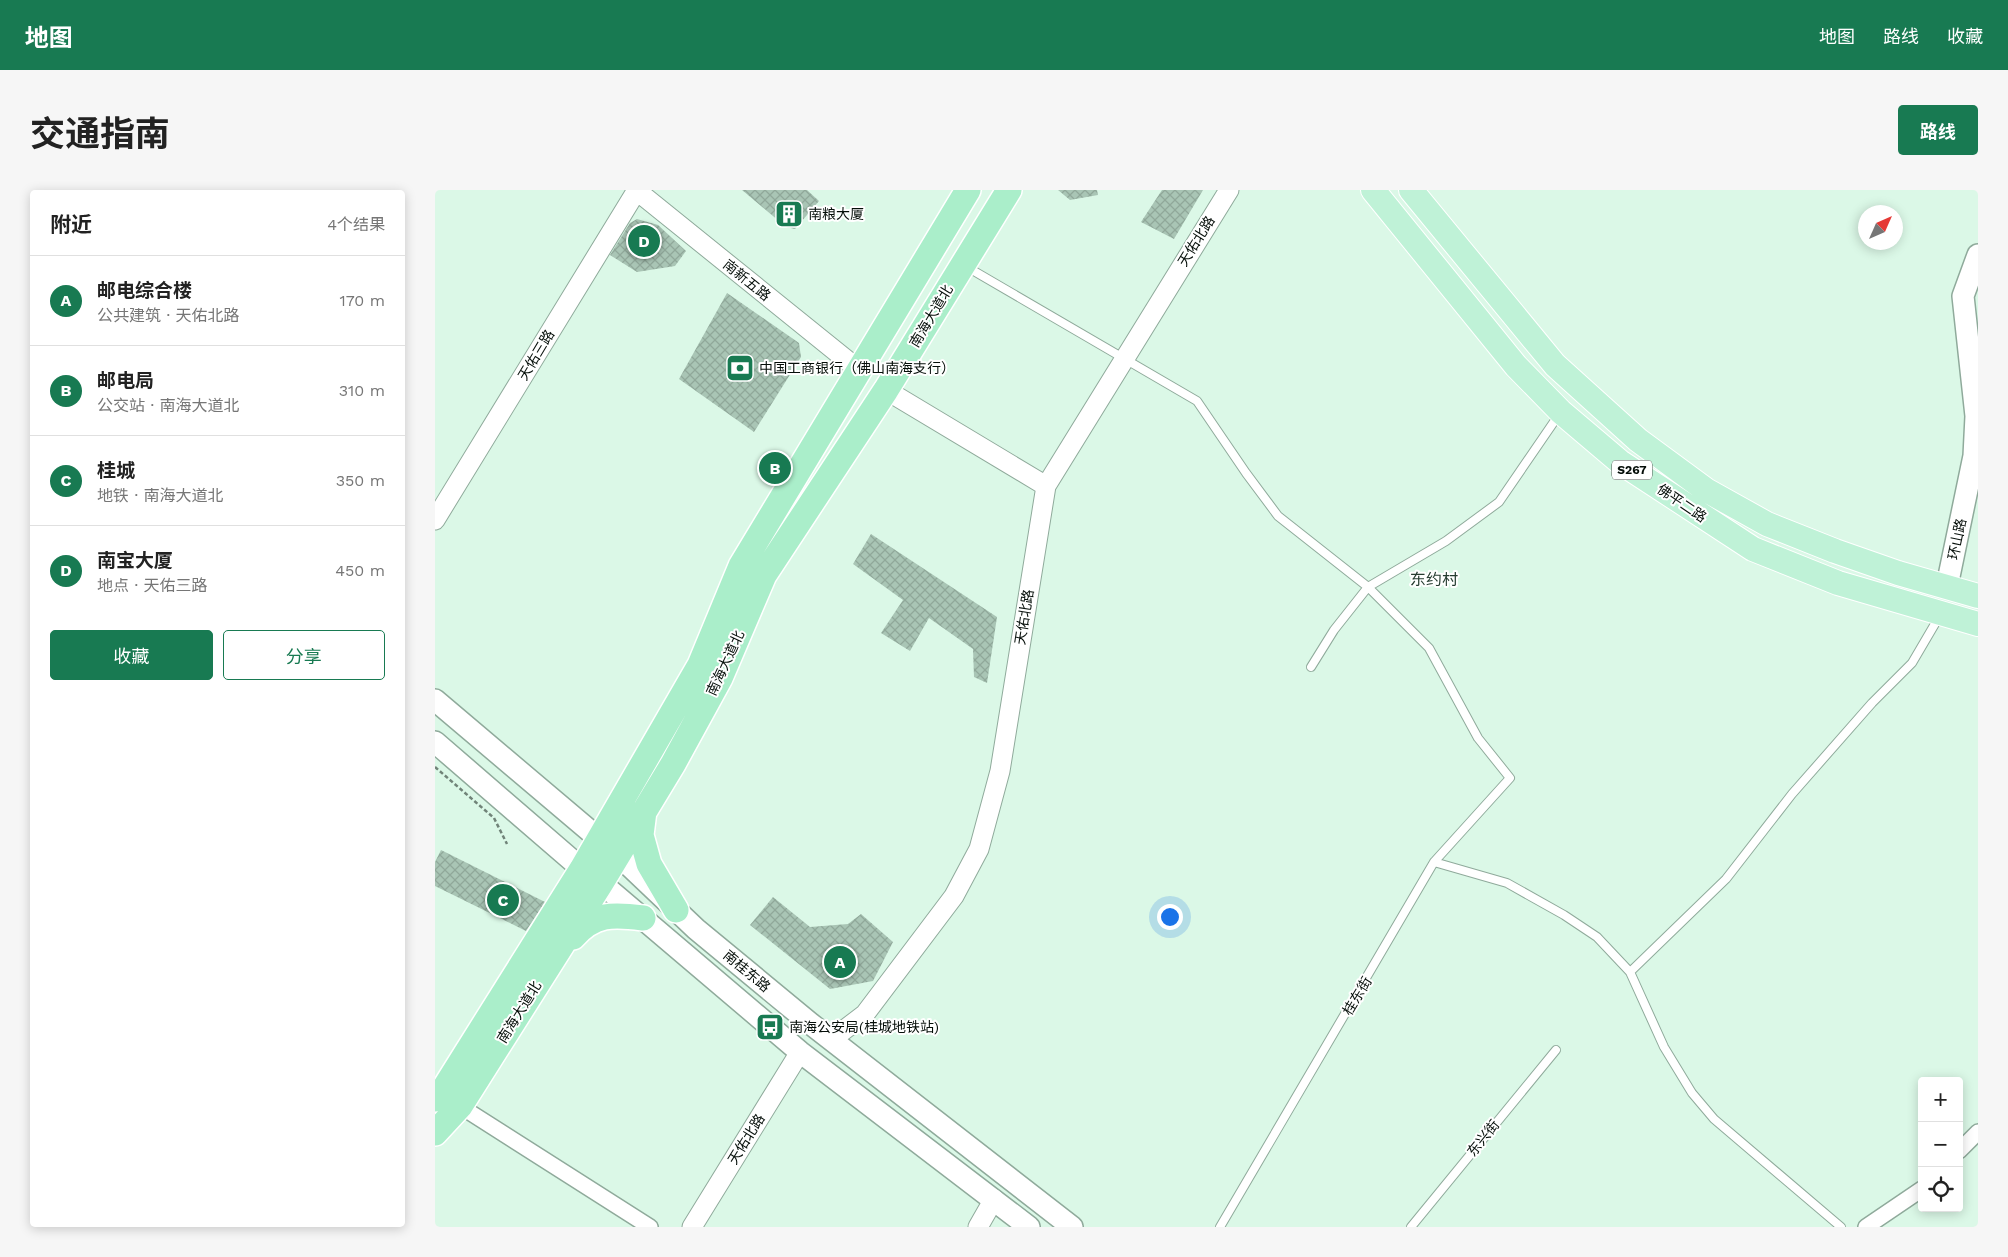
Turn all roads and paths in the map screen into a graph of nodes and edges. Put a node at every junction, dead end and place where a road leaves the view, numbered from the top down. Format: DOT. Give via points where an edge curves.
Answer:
graph roads {
  1 [pos="636,190"];
  2 [pos="968,190"];
  3 [pos="1009,190"];
  4 [pos="1229,190"];
  5 [pos="1373,190"];
  6 [pos="1411,190"];
  7 [pos="1978,255"];
  8 [pos="963,265"];
  9 [pos="1123,360"];
  10 [pos="859,370"];
  11 [pos="886,390"];
  12 [pos="1561,412"];
  13 [pos="1047,486"];
  14 [pos="435,520"];
  15 [pos="1947,586"];
  16 [pos="1368,588"];
  17 [pos="1978,596"];
  18 [pos="1941,614"];
  19 [pos="1978,624"];
  20 [pos="1311,667"];
  21 [pos="435,700"];
  22 [pos="435,742"];
  23 [pos="435,767"];
  24 [pos="643,811"];
  25 [pos="507,844"];
  26 [pos="608,847"];
  27 [pos="1434,862"];
  28 [pos="591,876"];
  29 [pos="676,910"];
  30 [pos="643,918"];
  31 [pos="553,959"];
  32 [pos="1630,972"];
  33 [pos="831,1040"];
  34 [pos="1556,1050"];
  35 [pos="800,1052"];
  36 [pos="435,1099"];
  37 [pos="460,1106"];
  38 [pos="1978,1132"];
  39 [pos="435,1133"];
  40 [pos="1963,1147"];
  41 [pos="1918,1193"];
  42 [pos="994,1199"];
  43 [pos="650,1227"];
  44 [pos="692,1227"];
  45 [pos="978,1227"];
  46 [pos="1029,1227"];
  47 [pos="1071,1227"];
  48 [pos="1220,1227"];
  49 [pos="1411,1227"];
  50 [pos="1841,1227"];
  51 [pos="1866,1227"];
  1 -- 10 [label="street, 南新五路"];
  1 -- 14 [label="street, 天佑三路"];
  2 -- 10 [label="highway, 南海大道北"];
  3 -- 8 [label="highway, 南海大道北"];
  4 -- 9 [label="street, 天佑北路"];
  5 -- 12 [label="main road, 佛平二路 / S267" via="1516,366"];
  6 -- 15 [label="main road, 佛平二路" via="1555,365 1638,440 1706,490 1767,524 1898,573"];
  7 -- 15 [label="main road, 环山路" via="1963,296 1976,416 1974,456"];
  8 -- 9 [label="lane"];
  8 -- 11 [label="highway, 南海大道北"];
  9 -- 13 [label="street, 天佑北路"];
  9 -- 16 [label="lane" via="1197,401 1278,516"];
  10 -- 26 [label="highway, 南海大道北" via="741,566 700,665"];
  11 -- 13 [label="street"];
  11 -- 24 [label="highway, 南海大道北" via="764,575 720,678"];
  12 -- 16 [label="lane" via="1499,502 1446,540"];
  12 -- 18 [label="main road, 佛平二路 / S267" via="1620,462 1753,549 1838,583"];
  13 -- 33 [label="street, 天佑北路" via="1000,771 979,849 954,896 865,1014"];
  15 -- 17 [label="main road, 佛平二路"];
  16 -- 20 [label="lane" via="1334,630"];
  16 -- 27 [label="lane, 桂东街" via="1429,648 1478,738 1510,778"];
  18 -- 19 [label="main road, 佛平二路 / S267"];
  18 -- 32 [label="lane" via="1912,663 1872,703 1799,787 1726,879"];
  21 -- 26 [label="main road, 南桂东路"];
  22 -- 28 [label="main road, 南桂东路"];
  23 -- 25 [label="path" via="494,818"];
  24 -- 26 [label="highway, 南海大道北"];
  24 -- 29 [label="highway" via="641,835 649,864"];
  26 -- 28 [label="highway, 南海大道北"];
  26 -- 29 [label="main road, 南桂东路"];
  27 -- 32 [label="lane" via="1507,883 1597,937"];
  27 -- 48 [label="lane, 桂东街"];
  28 -- 30 [label="main road, 南桂东路"];
  28 -- 31 [label="highway, 南海大道北"];
  28 -- 36 [label="highway, 南海大道北"];
  29 -- 33 [label="main road, 南桂东路"];
  30 -- 31 [label="highway" via="616,914 598,917 576,934"];
  30 -- 35 [label="main road, 南桂东路"];
  31 -- 37 [label="highway, 南海大道北"];
  32 -- 50 [label="lane" via="1664,1047 1692,1093 1719,1124"];
  33 -- 47 [label="main road, 南桂东路"];
  34 -- 49 [label="lane, 东兴街"];
  35 -- 42 [label="main road, 南桂东路"];
  35 -- 44 [label="street, 天佑北路"];
  37 -- 39 [label="highway, 南海大道北"];
  37 -- 43 [label="street"];
  38 -- 40 [label="street"];
  41 -- 51 [label="street"];
  42 -- 45 [label="street"];
  42 -- 46 [label="main road, 南桂东路"];
}
